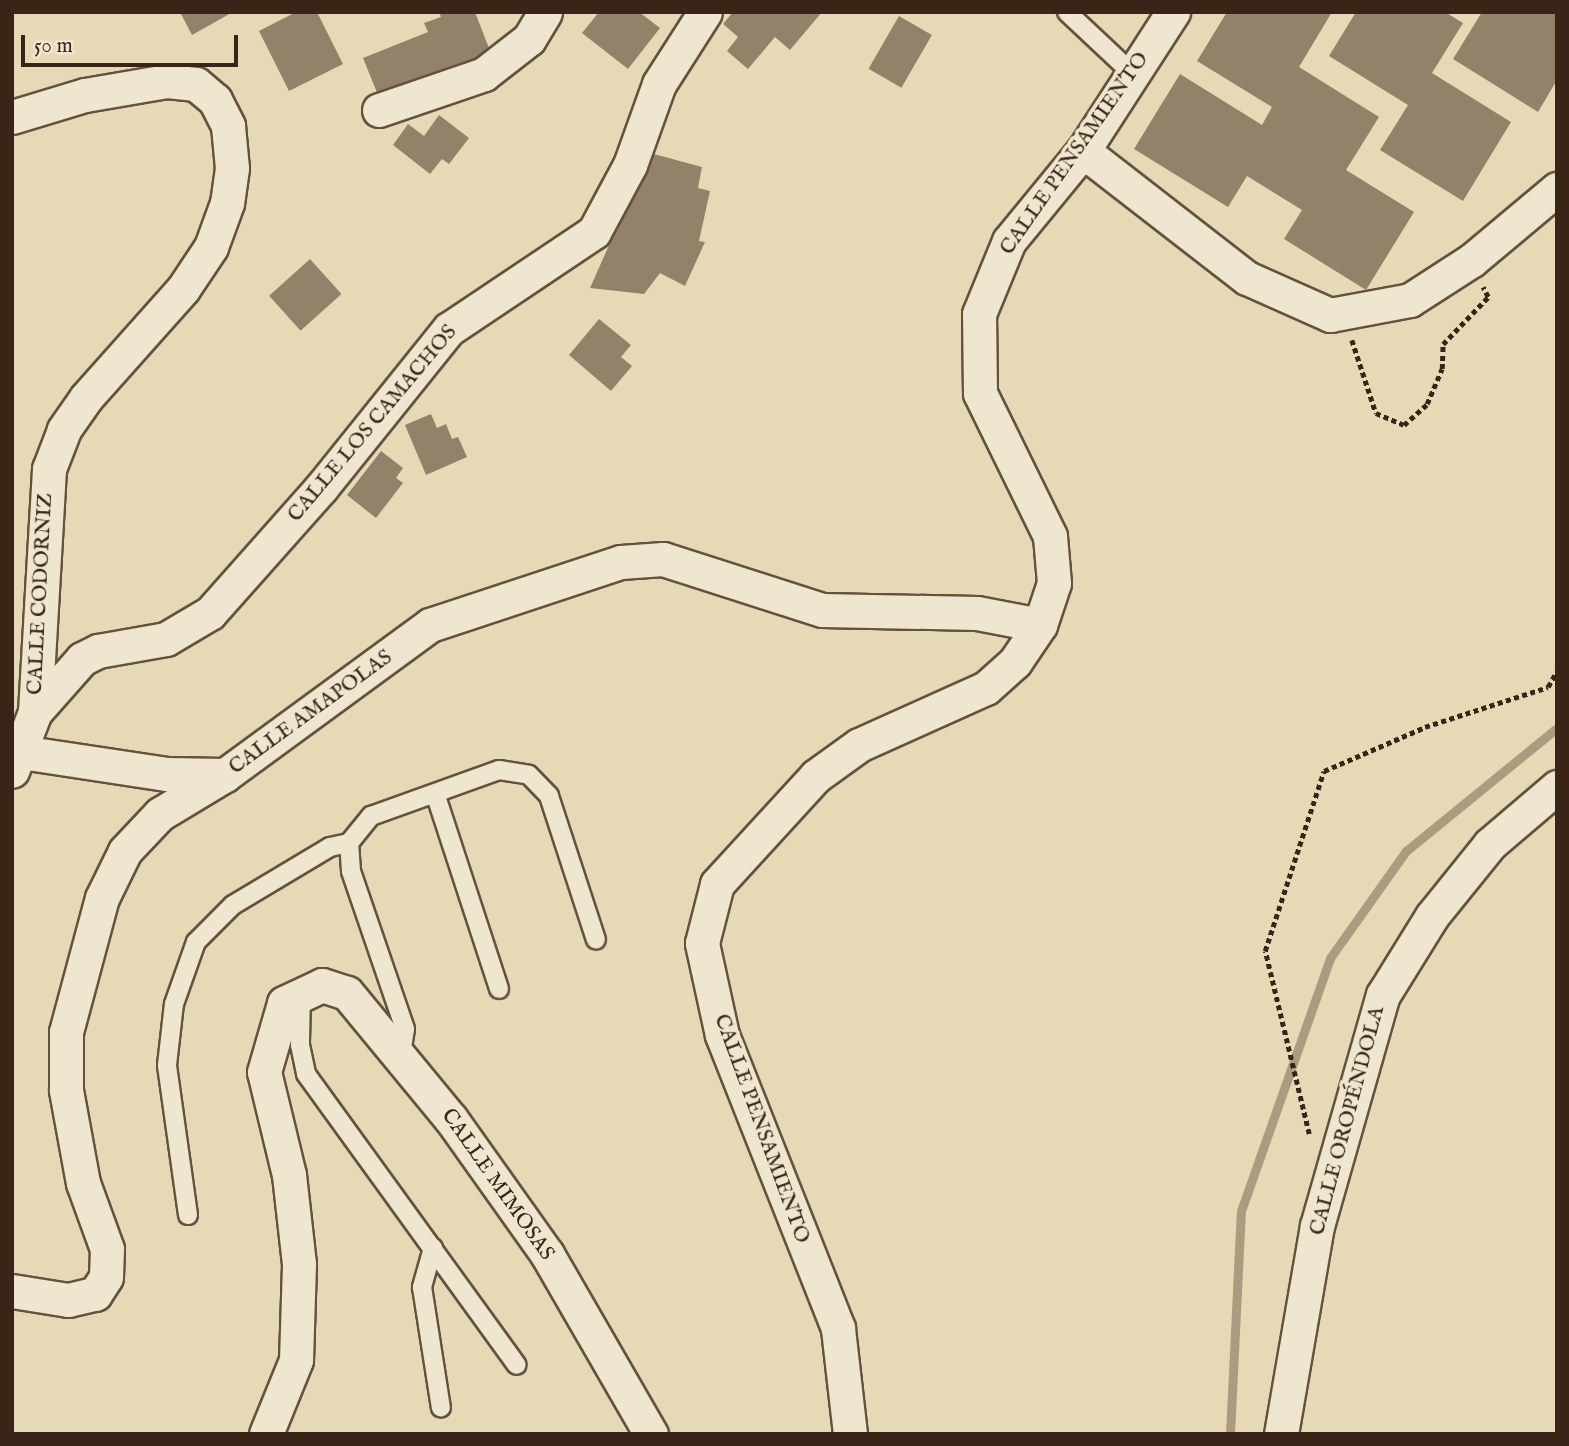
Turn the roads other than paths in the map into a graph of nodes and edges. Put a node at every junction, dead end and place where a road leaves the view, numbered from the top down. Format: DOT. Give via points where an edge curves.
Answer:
graph roads {
  1 [pos="545,12"];
  2 [pos="705,12"];
  3 [pos="1067,12"];
  4 [pos="1173,12"];
  5 [pos="1132,73"];
  6 [pos="379,110"];
  7 [pos="12,117"];
  8 [pos="1083,151"];
  9 [pos="1557,189"];
  10 [pos="1040,625"];
  11 [pos="35,712"];
  12 [pos="17,762"];
  13 [pos="225,775"];
  14 [pos="1557,787"];
  15 [pos="436,796"];
  16 [pos="349,843"];
  17 [pos="597,940"];
  18 [pos="499,989"];
  19 [pos="300,991"];
  20 [pos="401,1054"];
  21 [pos="188,1215"];
  22 [pos="433,1248"];
  23 [pos="12,1291"];
  24 [pos="517,1365"];
  25 [pos="441,1408"];
  26 [pos="266,1434"];
  27 [pos="651,1434"];
  28 [pos="850,1434"];
  29 [pos="1281,1434"];
  1 -- 6 [label="street" via="529,39 484,74"];
  2 -- 11 [label="street, CALLE LOS CAMACHOS" via="659,84 630,165 594,232 449,329 321,488 209,613 166,639 98,651 82,659"];
  3 -- 5 [label="lane"];
  4 -- 5 [label="street, CALLE PENSAMIENTO"];
  5 -- 8 [label="street, CALLE PENSAMIENTO"];
  7 -- 11 [label="street, CALLE CODORNIZ" via="85,94 167,81 196,84 215,100 228,126 232,169 228,202 211,247 183,289 86,398 49,469"];
  8 -- 9 [label="street" via="1247,278 1330,315 1410,300 1472,260"];
  8 -- 10 [label="street, CALLE PENSAMIENTO" via="1009,241 979,314 980,393 1050,536 1054,583"];
  10 -- 13 [label="street, CALLE AMAPOLAS" via="977,613 822,610 663,559 621,562 430,625"];
  10 -- 28 [label="street, CALLE PENSAMIENTO" via="1015,662 986,688 859,745 816,776 717,884 702,943 722,1035 838,1328"];
  11 -- 12 [label="street, CALLE CODORNIZ"];
  12 -- 13 [label="street"];
  13 -- 23 [label="street, CALLE AMAPOLAS" via="160,814 125,851 102,898 66,1032 66,1090 83,1183 107,1249 106,1277 95,1293 68,1300"];
  14 -- 29 [label="street, CALLE OROPÉNDOLA" via="1490,844 1432,916 1383,995 1317,1226"];
  15 -- 16 [label="lane" via="371,816"];
  15 -- 17 [label="lane" via="499,770 529,775 549,796"];
  15 -- 18 [label="lane"];
  16 -- 20 [label="lane" via="351,871 405,1029"];
  16 -- 21 [label="lane" via="330,847 233,905 196,942 174,1004 167,1065"];
  19 -- 20 [label="street, CALLE MIMOSAS" via="323,985 347,993"];
  19 -- 22 [label="lane" via="300,1045 306,1074"];
  19 -- 26 [label="street" via="284,1003 264,1072 289,1175 299,1264 296,1360"];
  20 -- 27 [label="street, CALLE MIMOSAS" via="547,1254"];
  22 -- 24 [label="lane"];
  22 -- 25 [label="lane" via="422,1287"];
}
